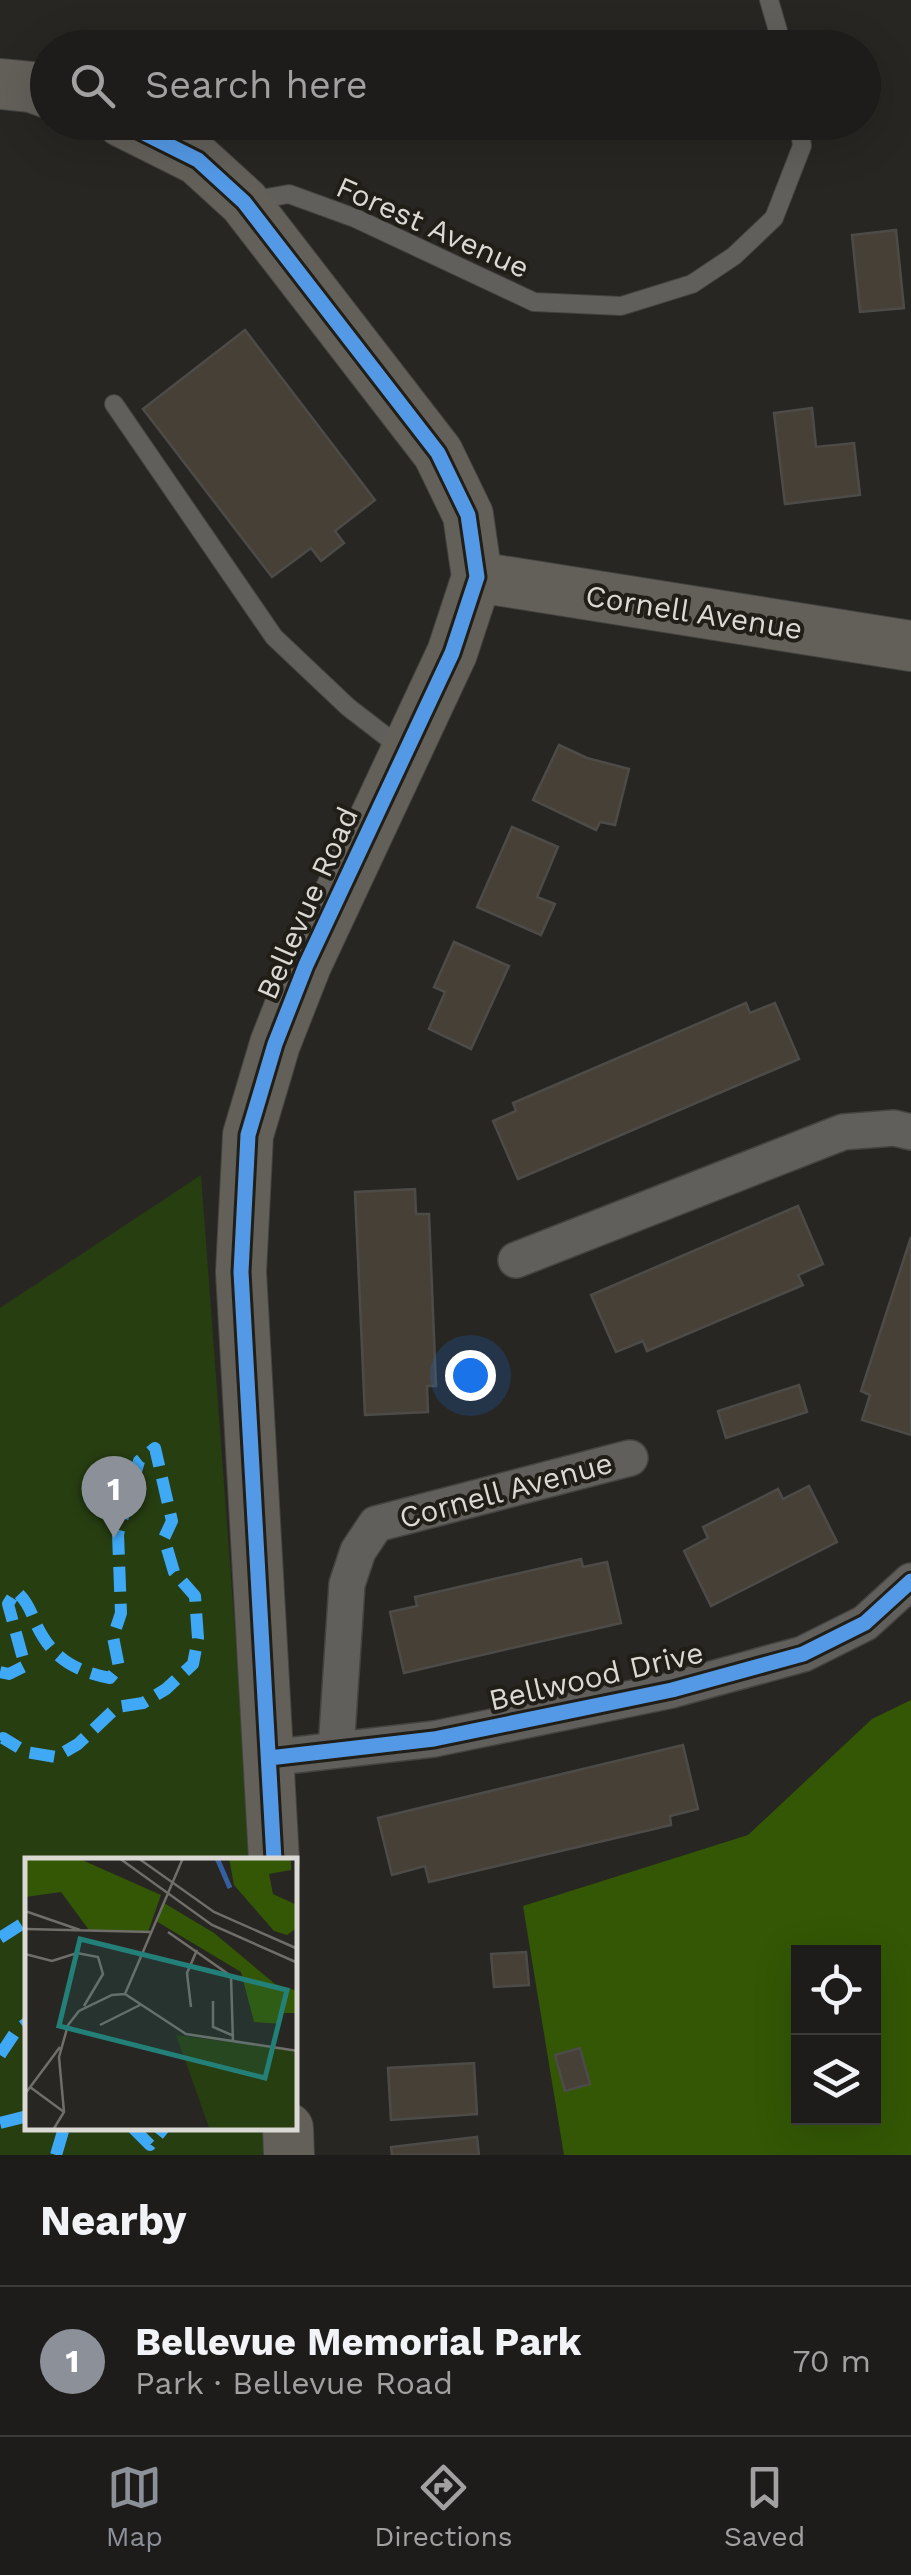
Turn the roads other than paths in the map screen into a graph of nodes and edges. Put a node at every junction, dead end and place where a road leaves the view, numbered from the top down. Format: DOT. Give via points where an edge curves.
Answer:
graph roads {
  1 [pos="769,0"];
  2 [pos="778,30"];
  3 [pos="0,84"];
  4 [pos="30,87"];
  5 [pos="158,140"];
  6 [pos="801,140"];
  7 [pos="244,202"];
  8 [pos="114,404"];
  9 [pos="477,577"];
  10 [pos="911,646"];
  11 [pos="405,751"];
  12 [pos="911,1132"];
  13 [pos="516,1260"];
  14 [pos="630,1458"];
  15 [pos="911,1581"];
  16 [pos="336,1750"];
  17 [pos="269,1758"];
  18 [pos="274,1858"];
  1 -- 2 [label="lane"];
  3 -- 4 [label="street"];
  5 -- 7 [label="street, Bellevue Road" via="198,160"];
  6 -- 7 [label="lane, Forest Avenue" via="774,218 734,256 692,284 620,306 534,302 289,194"];
  7 -- 9 [label="street, Bellevue Road" via="438,453 468,515"];
  8 -- 11 [label="lane" via="274,637"];
  9 -- 10 [label="street, Cornell Avenue"];
  9 -- 11 [label="street, Bellevue Road" via="452,653"];
  11 -- 17 [label="street, Bellevue Road" via="306,965 248,1135 241,1272"];
  12 -- 13 [label="street" via="844,1132"];
  14 -- 16 [label="street, Cornell Avenue" via="376,1524 347,1584"];
  15 -- 16 [label="street, Bellwood Drive" via="865,1622 803,1654 672,1690 452,1736"];
  16 -- 17 [label="street, Bellwood Drive"];
  17 -- 18 [label="street, Bellevue Road"];
}
